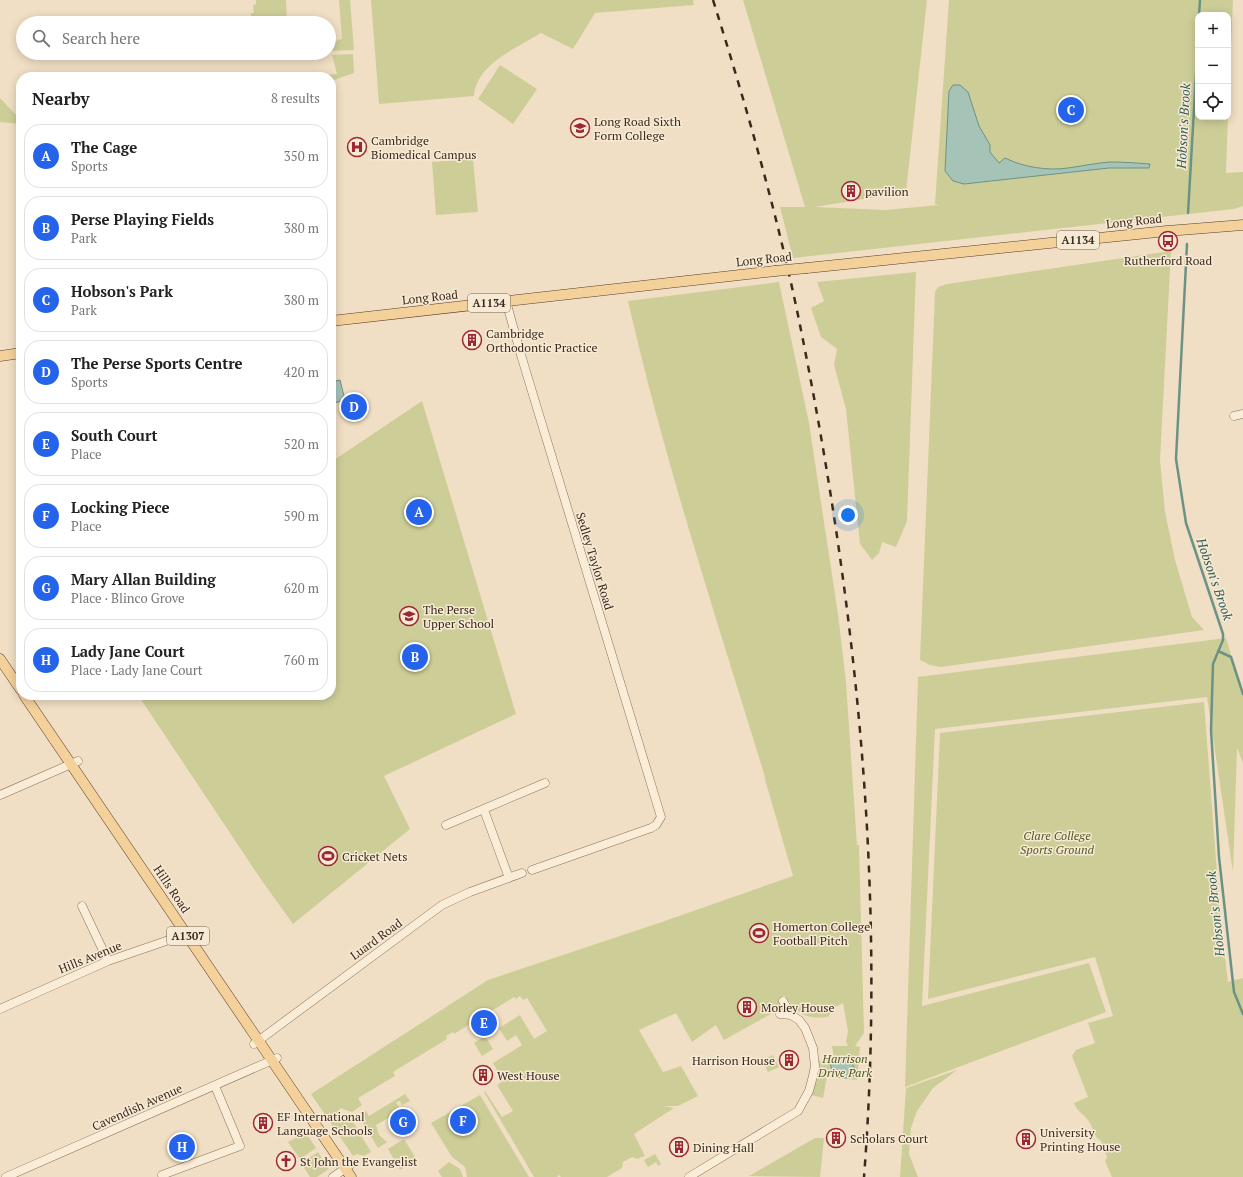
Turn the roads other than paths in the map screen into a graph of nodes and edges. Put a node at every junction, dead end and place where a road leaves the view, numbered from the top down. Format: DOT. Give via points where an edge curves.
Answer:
graph roads {
  1 [pos="1243,220"];
  2 [pos="1243,225"];
  3 [pos="1200,228"];
  4 [pos="506,301"];
  5 [pos="336,320"];
  6 [pos="16,354"];
  7 [pos="0,356"];
  8 [pos="1243,414"];
  9 [pos="1234,416"];
  10 [pos="0,659"];
  11 [pos="16,683"];
  12 [pos="28,700"];
  13 [pos="75,763"];
  14 [pos="545,783"];
  15 [pos="0,795"];
  16 [pos="484,810"];
  17 [pos="446,825"];
  18 [pos="532,870"];
  19 [pos="522,873"];
  20 [pos="509,878"];
  21 [pos="82,906"];
  22 [pos="189,933"];
  23 [pos="108,961"];
  24 [pos="783,1001"];
  25 [pos="0,1009"];
  26 [pos="780,1014"];
  27 [pos="791,1015"];
  28 [pos="256,1042"];
  29 [pos="274,1059"];
  30 [pos="215,1086"];
  31 [pos="349,1170"];
  32 [pos="162,1175"];
  33 [pos="6,1177"];
  34 [pos="333,1177"];
  35 [pos="689,1177"];
  1 -- 3 [label="main road, Long Road / A1134"];
  2 -- 3 [label="main road, Long Road / A1134"];
  3 -- 4 [label="main road, Long Road / A1134, bridge"];
  4 -- 5 [label="main road, Long Road / A1134"];
  4 -- 18 [label="street, Sedley Taylor Road" via="660,813 660,821 656,826"];
  6 -- 7 [label="main road"];
  8 -- 9 [label="street"];
  10 -- 11 [label="main road"];
  12 -- 13 [label="main road, Hills Road / A1307"];
  13 -- 15 [label="street"];
  13 -- 22 [label="main road, Hills Road / A1307"];
  14 -- 16 [label="street"];
  16 -- 17 [label="street"];
  16 -- 20 [label="street"];
  19 -- 20 [label="street, Luard Road"];
  20 -- 28 [label="street, Luard Road" via="442,905"];
  21 -- 23 [label="street"];
  22 -- 23 [label="street, Hills Avenue"];
  22 -- 28 [label="main road, Hills Road / A1307"];
  23 -- 25 [label="street, Hills Avenue"];
  24 -- 27 [label="street"];
  26 -- 27 [label="street"];
  27 -- 35 [label="street" via="799,1020 807,1033 813,1048 815,1066 809,1090 798,1111"];
  28 -- 29 [label="main road, Hills Road / A1307"];
  29 -- 30 [label="street, Cavendish Avenue"];
  29 -- 31 [label="main road, Hills Road / A1307"];
  30 -- 32 [label="street" via="240,1146"];
  30 -- 33 [label="street, Cavendish Avenue"];
  31 -- 34 [label="street"];
}
